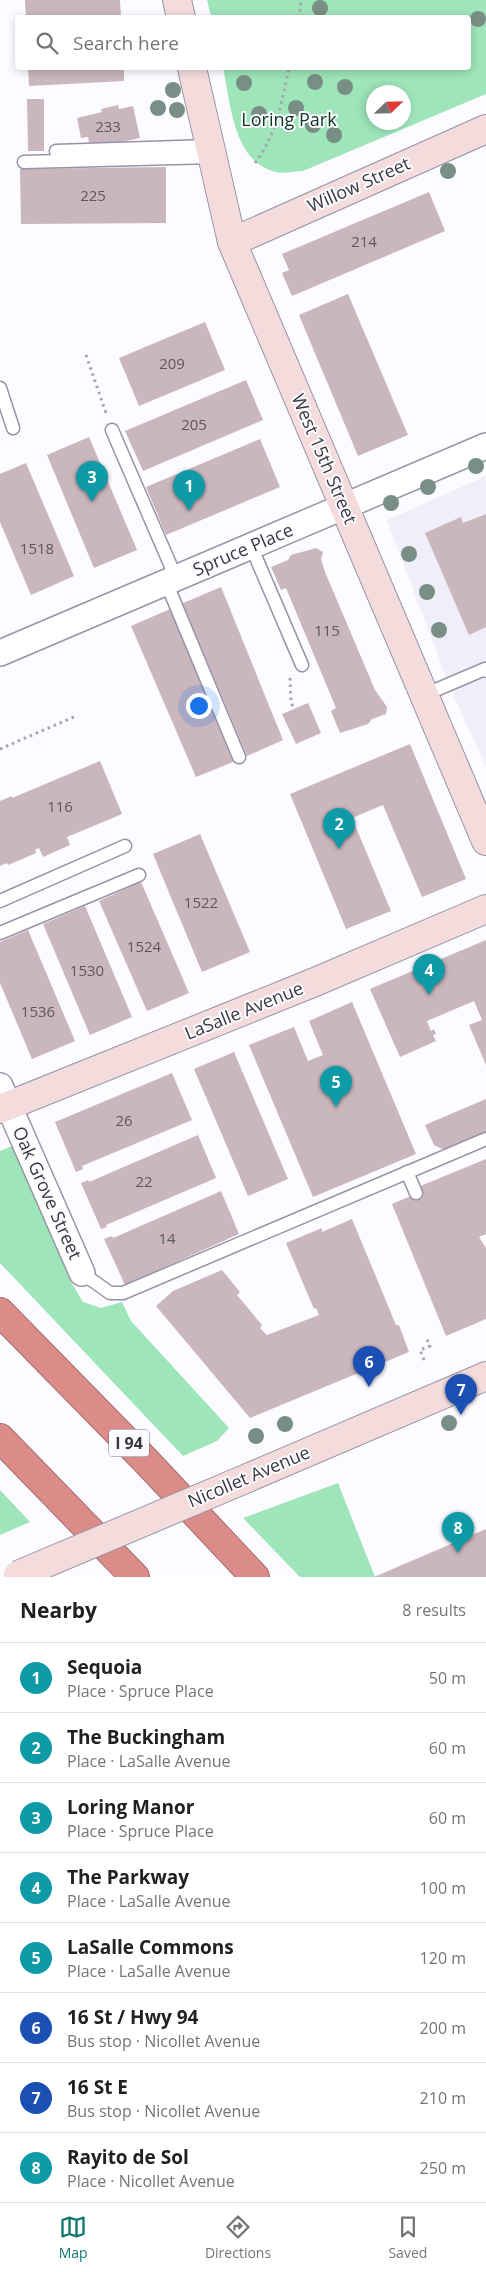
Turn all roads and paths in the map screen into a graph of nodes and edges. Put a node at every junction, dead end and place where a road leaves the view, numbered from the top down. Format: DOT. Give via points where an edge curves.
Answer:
graph roads {
  1 [pos="177,0"];
  2 [pos="301,0"];
  3 [pos="180,15"];
  4 [pos="299,15"];
  5 [pos="192,70"];
  6 [pos="289,70"];
  7 [pos="486,129"];
  8 [pos="56,151"];
  9 [pos="211,152"];
  10 [pos="24,162"];
  11 [pos="255,163"];
  12 [pos="232,242"];
  13 [pos="86,355"];
  14 [pos="0,388"];
  15 [pos="13,428"];
  16 [pos="112,430"];
  17 [pos="486,446"];
  18 [pos="345,506"];
  19 [pos="251,546"];
  20 [pos="171,580"];
  21 [pos="0,653"];
  22 [pos="296,668"];
  23 [pos="486,671"];
  24 [pos="424,695"];
  25 [pos="294,709"];
  26 [pos="76,716"];
  27 [pos="0,749"];
  28 [pos="239,756"];
  29 [pos="486,841"];
  30 [pos="125,846"];
  31 [pos="139,874"];
  32 [pos="0,901"];
  33 [pos="486,909"];
  34 [pos="0,933"];
  35 [pos="3,1100"];
  36 [pos="486,1139"];
  37 [pos="407,1172"];
  38 [pos="416,1194"];
  39 [pos="82,1273"];
  40 [pos="0,1312"];
  41 [pos="426,1337"];
  42 [pos="424,1360"];
  43 [pos="486,1376"];
  44 [pos="0,1438"];
  45 [pos="15,1576"];
  46 [pos="134,1577"];
  47 [pos="255,1577"];
  1 -- 3 [label="street"];
  2 -- 4 [label="path"];
  5 -- 9 [label="street, West 15th Street"];
  6 -- 11 [label="path" via="279,112 264,151"];
  7 -- 12 [label="street, Willow Street"];
  8 -- 9 [label="lane"];
  9 -- 10 [label="lane"];
  9 -- 12 [label="street, West 15th Street"];
  12 -- 18 [label="street, West 15th Street"];
  13 -- 16 [label="path"];
  14 -- 15 [label="lane"];
  16 -- 20 [label="lane"];
  17 -- 18 [label="street, Spruce Place"];
  18 -- 19 [label="street, Spruce Place"];
  18 -- 24 [label="street, West 15th Street"];
  19 -- 20 [label="street, Spruce Place"];
  19 -- 22 [label="lane"];
  20 -- 21 [label="street, Spruce Place"];
  20 -- 28 [label="lane"];
  22 -- 25 [label="path" via="289,686"];
  23 -- 24 [label="lane"];
  24 -- 29 [label="street, West 15th Street"];
  26 -- 27 [label="path"];
  30 -- 32 [label="lane"];
  31 -- 34 [label="lane"];
  33 -- 35 [label="street, LaSalle Avenue" via="315,982"];
  35 -- 39 [label="street, Oak Grove Street"];
  36 -- 37 [label="lane"];
  37 -- 38 [label="lane"];
  37 -- 39 [label="lane" via="123,1293 110,1293"];
  40 -- 47 [label="highway, I 94"];
  41 -- 42 [label="path" via="430,1346 420,1350"];
  43 -- 45 [label="street, Nicollet Avenue, bridge"];
  44 -- 46 [label="highway"];
}
